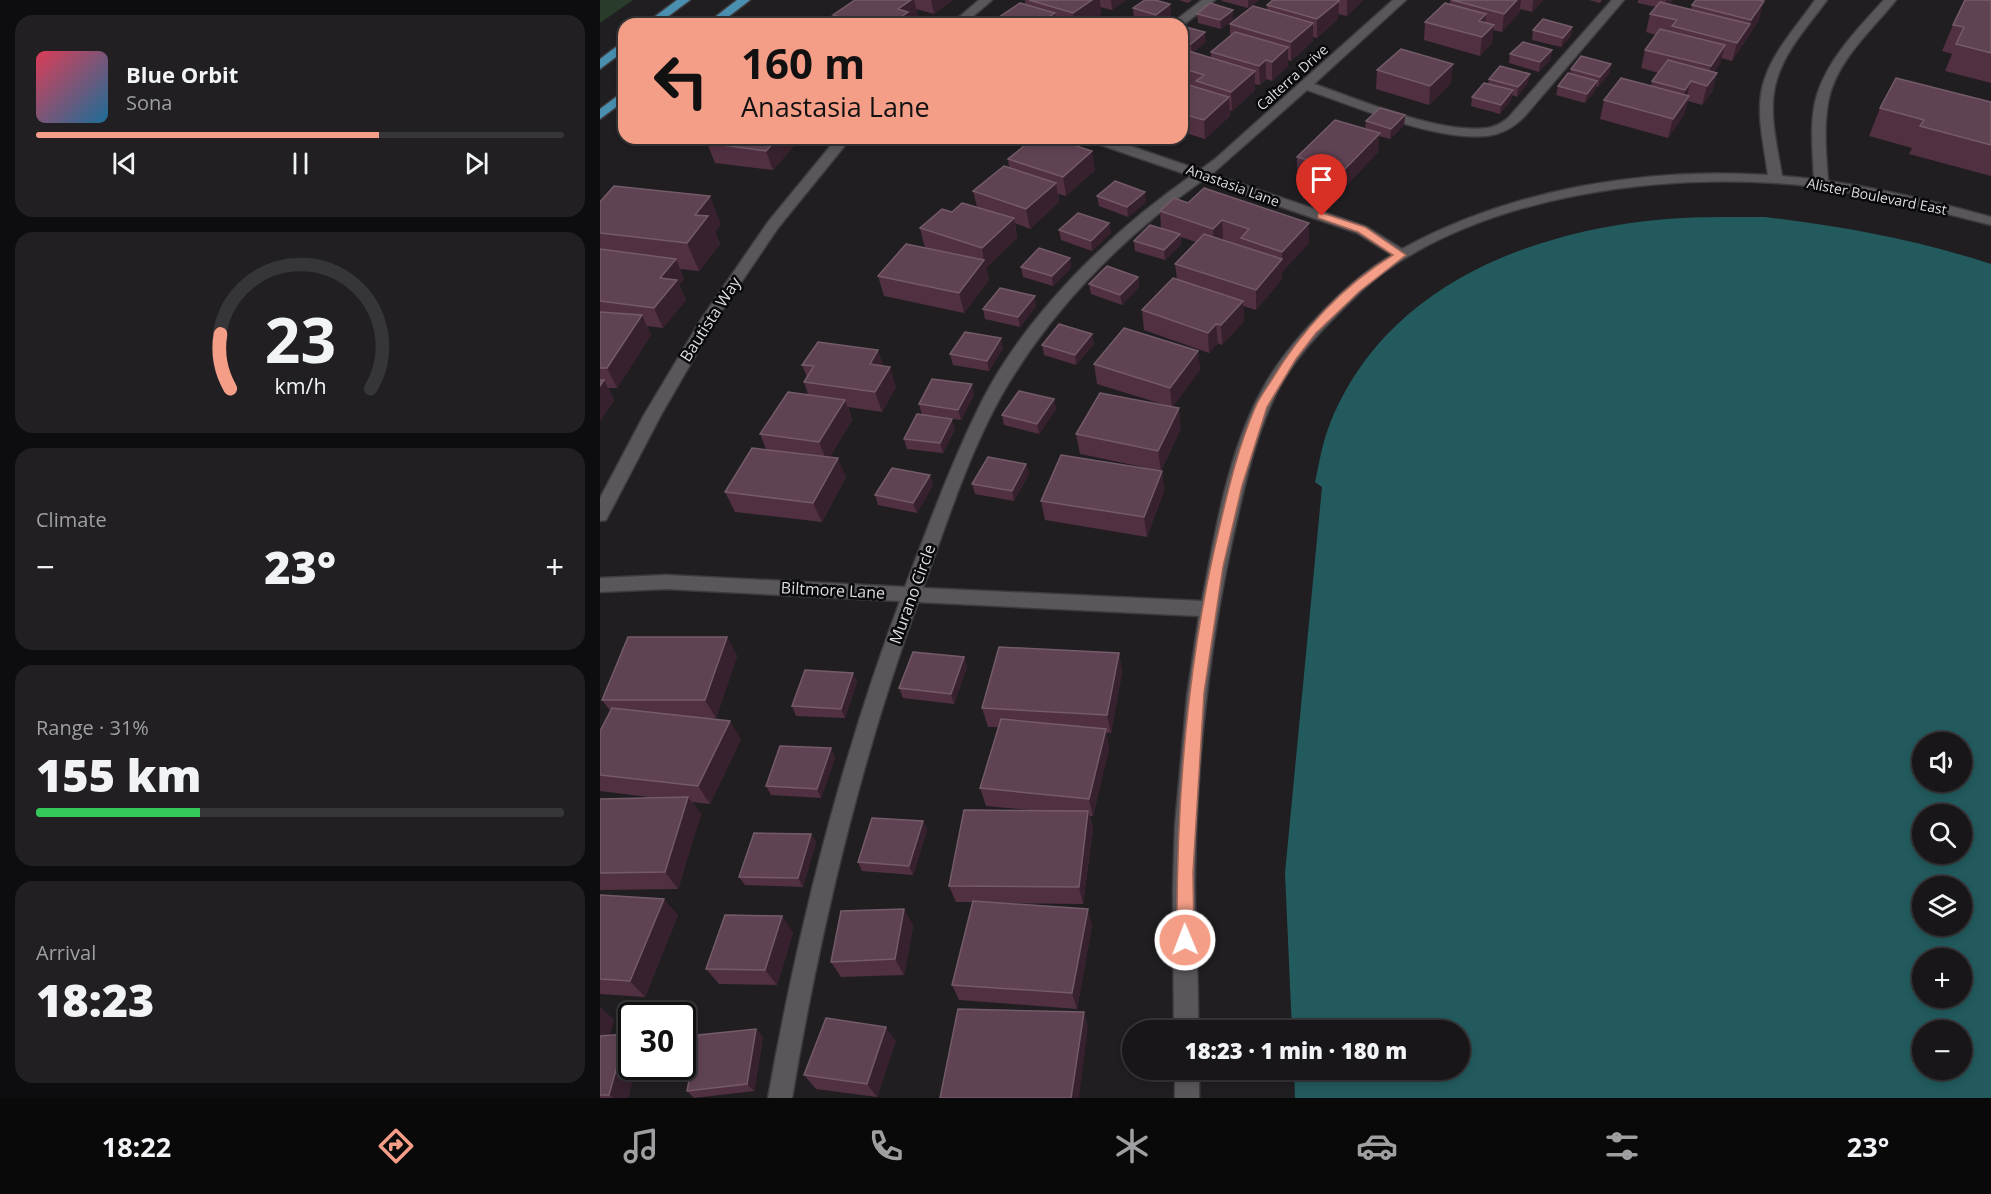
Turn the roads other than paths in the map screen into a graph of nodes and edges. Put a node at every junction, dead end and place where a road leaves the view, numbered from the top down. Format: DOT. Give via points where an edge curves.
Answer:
graph roads {
  1 [pos="684,0"];
  2 [pos="744,0"];
  3 [pos="986,0"];
  4 [pos="1209,0"];
  5 [pos="1400,0"];
  6 [pos="1618,0"];
  7 [pos="1821,0"];
  8 [pos="1890,0"];
  9 [pos="659,18"];
  10 [pos="720,18"];
  11 [pos="964,18"];
  12 [pos="1186,18"];
  13 [pos="618,50"];
  14 [pos="600,65"];
  15 [pos="1305,85"];
  16 [pos="618,100"];
  17 [pos="600,115"];
  18 [pos="838,144"];
  19 [pos="1112,144"];
  20 [pos="1202,174"];
  21 [pos="1776,180"];
  22 [pos="1821,184"];
  23 [pos="1991,221"];
  24 [pos="1401,255"];
  25 [pos="600,515"];
  26 [pos="600,585"];
  27 [pos="912,594"];
  28 [pos="1210,609"];
  29 [pos="1186,1020"];
  30 [pos="1187,1080"];
  31 [pos="780,1098"];
  32 [pos="1187,1098"];
  1 -- 9 [label="main road"];
  2 -- 10 [label="main road"];
  3 -- 11 [label="street"];
  4 -- 12 [label="street"];
  5 -- 15 [label="street, Calterra Drive"];
  6 -- 15 [label="street" via="1510,124 1486,133 1452,130"];
  7 -- 21 [label="street" via="1770,79 1769,132"];
  8 -- 22 [label="street" via="1832,75 1824,94 1820,116"];
  13 -- 14 [label="main road"];
  15 -- 20 [label="street, Calterra Drive"];
  16 -- 17 [label="main road"];
  18 -- 25 [label="street, Bautista Way" via="731,285 643,430"];
  19 -- 20 [label="street, Anastasia Lane"];
  20 -- 24 [label="street, Anastasia Lane" via="1362,230"];
  20 -- 27 [label="street, Murano Circle" via="1098,260 1042,322 1016,359 991,400 954,482"];
  21 -- 22 [label="street, Alister Boulevard East"];
  21 -- 24 [label="street, Alister Boulevard East" via="1700,178 1606,185 1496,213"];
  22 -- 23 [label="street, Alister Boulevard East" via="1934,204"];
  24 -- 28 [label="street, Alister Boulevard East" via="1356,288 1312,330 1261,406 1236,486"];
  26 -- 27 [label="street, Biltmore Lane" via="666,582"];
  27 -- 28 [label="street, Biltmore Lane"];
  27 -- 31 [label="street, Murano Circle" via="877,689 820,900"];
  28 -- 29 [label="street, Alister Boulevard East" via="1196,693 1184,872"];
  30 -- 32 [label="street"];
}
